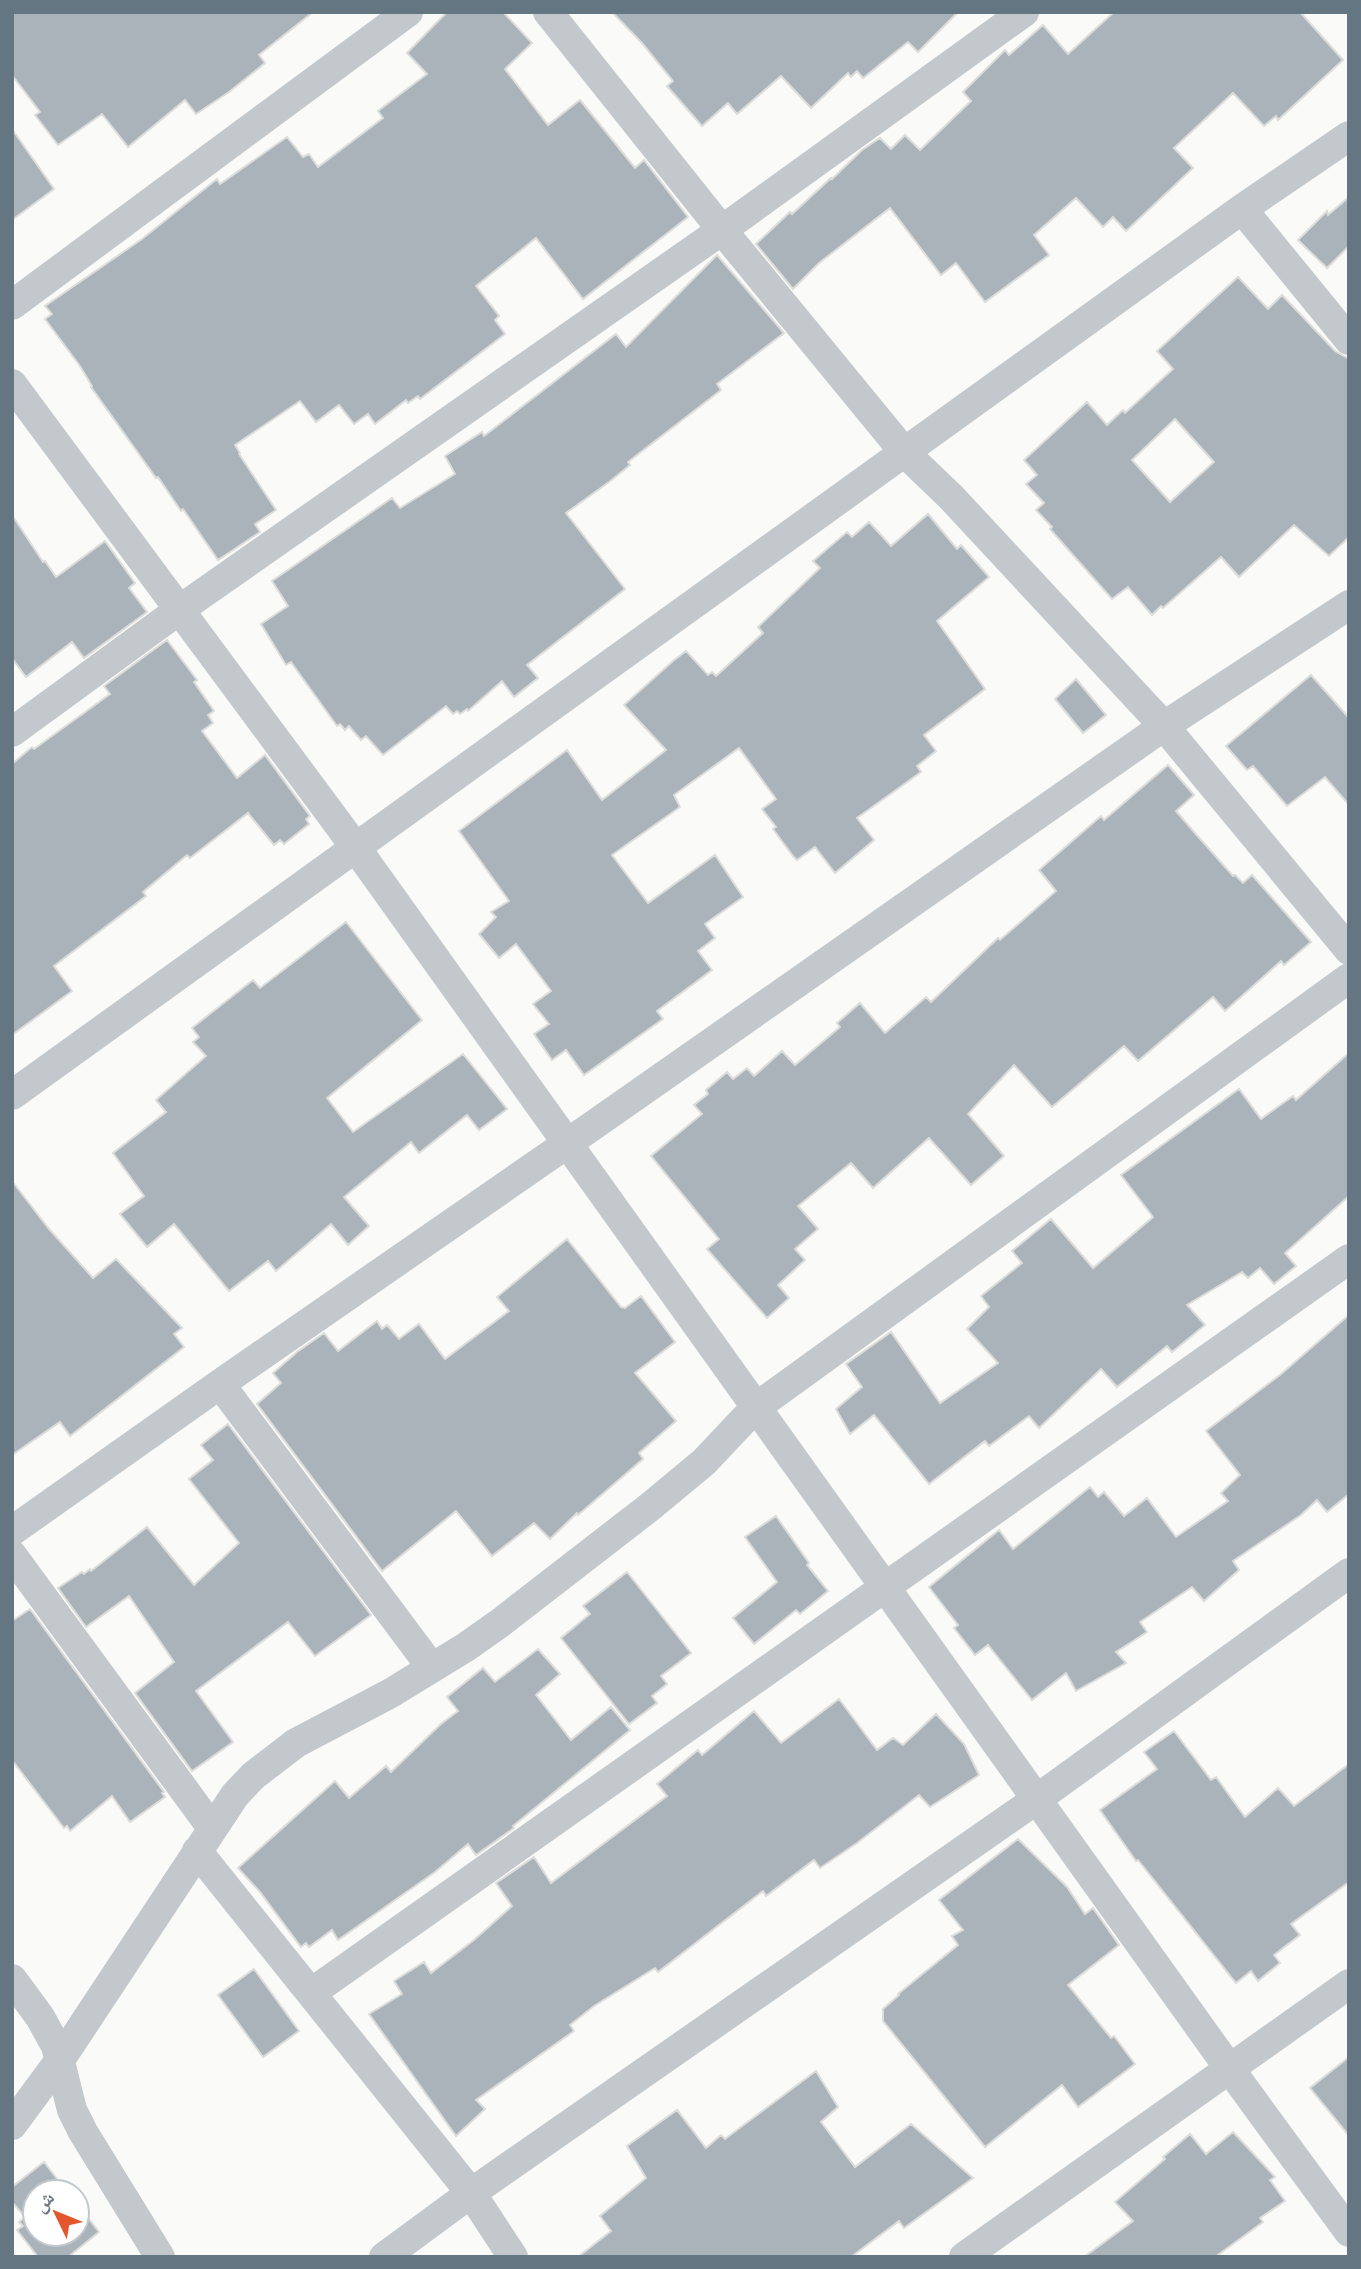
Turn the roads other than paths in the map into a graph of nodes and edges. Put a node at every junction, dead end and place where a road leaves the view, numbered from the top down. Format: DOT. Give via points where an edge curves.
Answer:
graph roads {
  1 [pos="408,12"];
  2 [pos="548,12"];
  3 [pos="1024,12"];
  4 [pos="1349,136"];
  5 [pos="1242,209"];
  6 [pos="722,230"];
  7 [pos="12,304"];
  8 [pos="1349,340"];
  9 [pos="12,384"];
  10 [pos="905,453"];
  11 [pos="1349,605"];
  12 [pos="179,610"];
  13 [pos="1164,726"];
  14 [pos="12,732"];
  15 [pos="356,848"];
  16 [pos="1349,950"];
  17 [pos="1349,978"];
  18 [pos="12,1095"];
  19 [pos="568,1143"];
  20 [pos="1349,1259"];
  21 [pos="220,1384"];
  22 [pos="755,1408"];
  23 [pos="12,1531"];
  24 [pos="12,1555"];
  25 [pos="1349,1573"];
  26 [pos="885,1585"];
  27 [pos="432,1668"];
  28 [pos="1037,1799"];
  29 [pos="205,1839"];
  30 [pos="12,1979"];
  31 [pos="1349,1984"];
  32 [pos="311,1993"];
  33 [pos="60,2060"];
  34 [pos="1229,2068"];
  35 [pos="12,2125"];
  36 [pos="471,2193"];
  37 [pos="1349,2232"];
  38 [pos="160,2257"];
  39 [pos="384,2257"];
  40 [pos="513,2257"];
  41 [pos="964,2257"];
  1 -- 7 [label="street"];
  2 -- 6 [label="street"];
  3 -- 6 [label="street"];
  4 -- 5 [label="street"];
  5 -- 8 [label="street"];
  5 -- 10 [label="street"];
  6 -- 10 [label="street"];
  6 -- 12 [label="street"];
  9 -- 12 [label="street"];
  10 -- 13 [label="street"];
  10 -- 15 [label="street"];
  11 -- 13 [label="street"];
  12 -- 14 [label="street"];
  12 -- 15 [label="street"];
  13 -- 16 [label="street"];
  13 -- 19 [label="street"];
  15 -- 18 [label="street"];
  15 -- 19 [label="street"];
  17 -- 22 [label="street"];
  19 -- 21 [label="street"];
  19 -- 22 [label="street"];
  20 -- 26 [label="street"];
  21 -- 23 [label="street"];
  21 -- 27 [label="street"];
  22 -- 26 [label="street"];
  22 -- 27 [label="street" via="704,1462 651,1506 500,1623"];
  24 -- 29 [label="street"];
  25 -- 28 [label="street"];
  26 -- 28 [label="street"];
  26 -- 32 [label="street"];
  27 -- 29 [label="street" via="278,1755 235,1795"];
  28 -- 34 [label="street"];
  28 -- 36 [label="street"];
  29 -- 32 [label="street"];
  29 -- 33 [label="street"];
  30 -- 33 [label="street" via="40,2017"];
  31 -- 34 [label="street"];
  32 -- 36 [label="street"];
  33 -- 35 [label="street"];
  33 -- 38 [label="street" via="72,2110 83,2132"];
  34 -- 37 [label="street"];
  34 -- 41 [label="street"];
  36 -- 39 [label="street"];
  36 -- 40 [label="street"];
}
